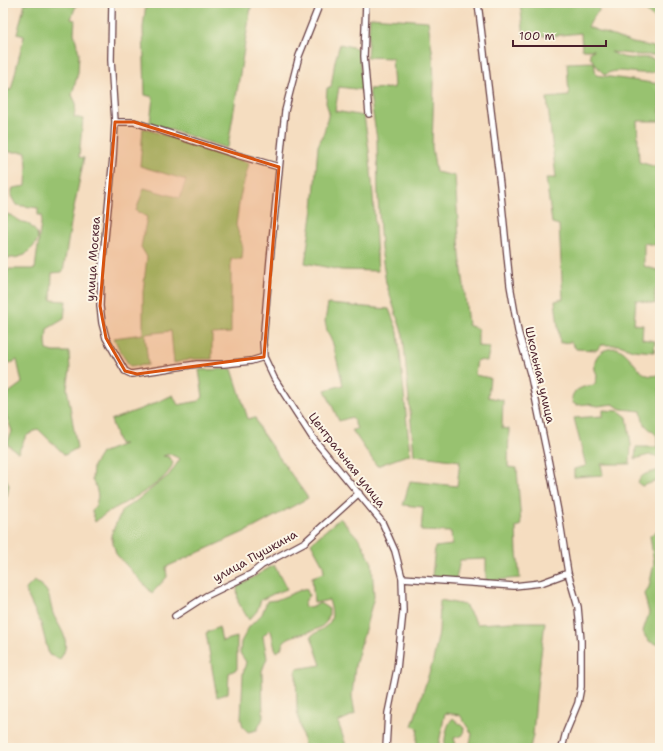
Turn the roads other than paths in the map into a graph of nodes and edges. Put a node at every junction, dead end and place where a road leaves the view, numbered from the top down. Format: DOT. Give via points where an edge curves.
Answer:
graph roads {
  1 [pos="112,3"];
  2 [pos="320,3"];
  3 [pos="366,3"];
  4 [pos="478,3"];
  5 [pos="368,114"];
  6 [pos="115,122"];
  7 [pos="279,167"];
  8 [pos="264,357"];
  9 [pos="359,493"];
  10 [pos="568,573"];
  11 [pos="402,578"];
  12 [pos="175,616"];
  13 [pos="386,748"];
  14 [pos="562,748"];
  1 -- 6 [label="street, улица Москва" via="111,60"];
  2 -- 7 [label="street, Центральная улица" via="299,56 285,111"];
  3 -- 5 [label="street" via="364,56"];
  4 -- 10 [label="street, Школьная улица" via="510,285 549,464"];
  6 -- 7 [label="street" via="134,122"];
  6 -- 8 [label="street, улица Москва" via="100,306 106,338 125,371 137,374 197,364 250,361"];
  7 -- 8 [label="street, Центральная улица"];
  8 -- 9 [label="street, Центральная улица" via="274,378 312,437"];
  9 -- 11 [label="street, Центральная улица" via="382,522 395,551"];
  9 -- 12 [label="street, улица Пушкина" via="305,542 262,565 251,574 206,596"];
  10 -- 11 [label="street" via="541,583 514,586"];
  10 -- 14 [label="street, Школьная улица" via="578,607 581,687"];
  11 -- 13 [label="street, Центральная улица" via="403,611 398,662 388,713"];
}
